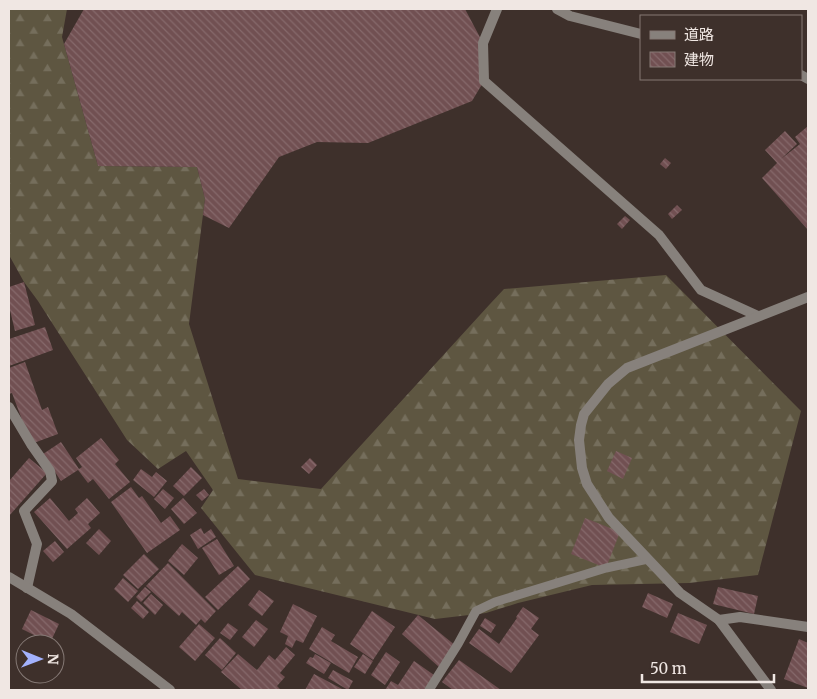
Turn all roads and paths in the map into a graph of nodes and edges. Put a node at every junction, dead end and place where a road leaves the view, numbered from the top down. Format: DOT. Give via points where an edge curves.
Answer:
graph roads {
  1 [pos="497,9"];
  2 [pos="557,9"];
  3 [pos="640,34"];
  4 [pos="808,297"];
  5 [pos="758,316"];
  6 [pos="9,407"];
  7 [pos="648,559"];
  8 [pos="9,577"];
  9 [pos="28,588"];
  10 [pos="719,620"];
  11 [pos="808,626"];
  12 [pos="170,690"];
  13 [pos="429,690"];
  14 [pos="771,690"];
  1 -- 5 [label="street" via="483,43 484,81 659,234 701,290"];
  2 -- 3 [label="street" via="570,16"];
  4 -- 5 [label="street"];
  5 -- 7 [label="street" via="626,368 608,384 584,414 579,440 587,484 609,518"];
  6 -- 9 [label="street" via="50,471 52,481 24,511 37,544"];
  7 -- 10 [label="street" via="680,593"];
  7 -- 13 [label="lane" via="606,568 495,602 476,611"];
  8 -- 9 [label="street"];
  9 -- 12 [label="street" via="71,614"];
  10 -- 11 [label="street" via="740,617"];
  10 -- 14 [label="street"];
}
